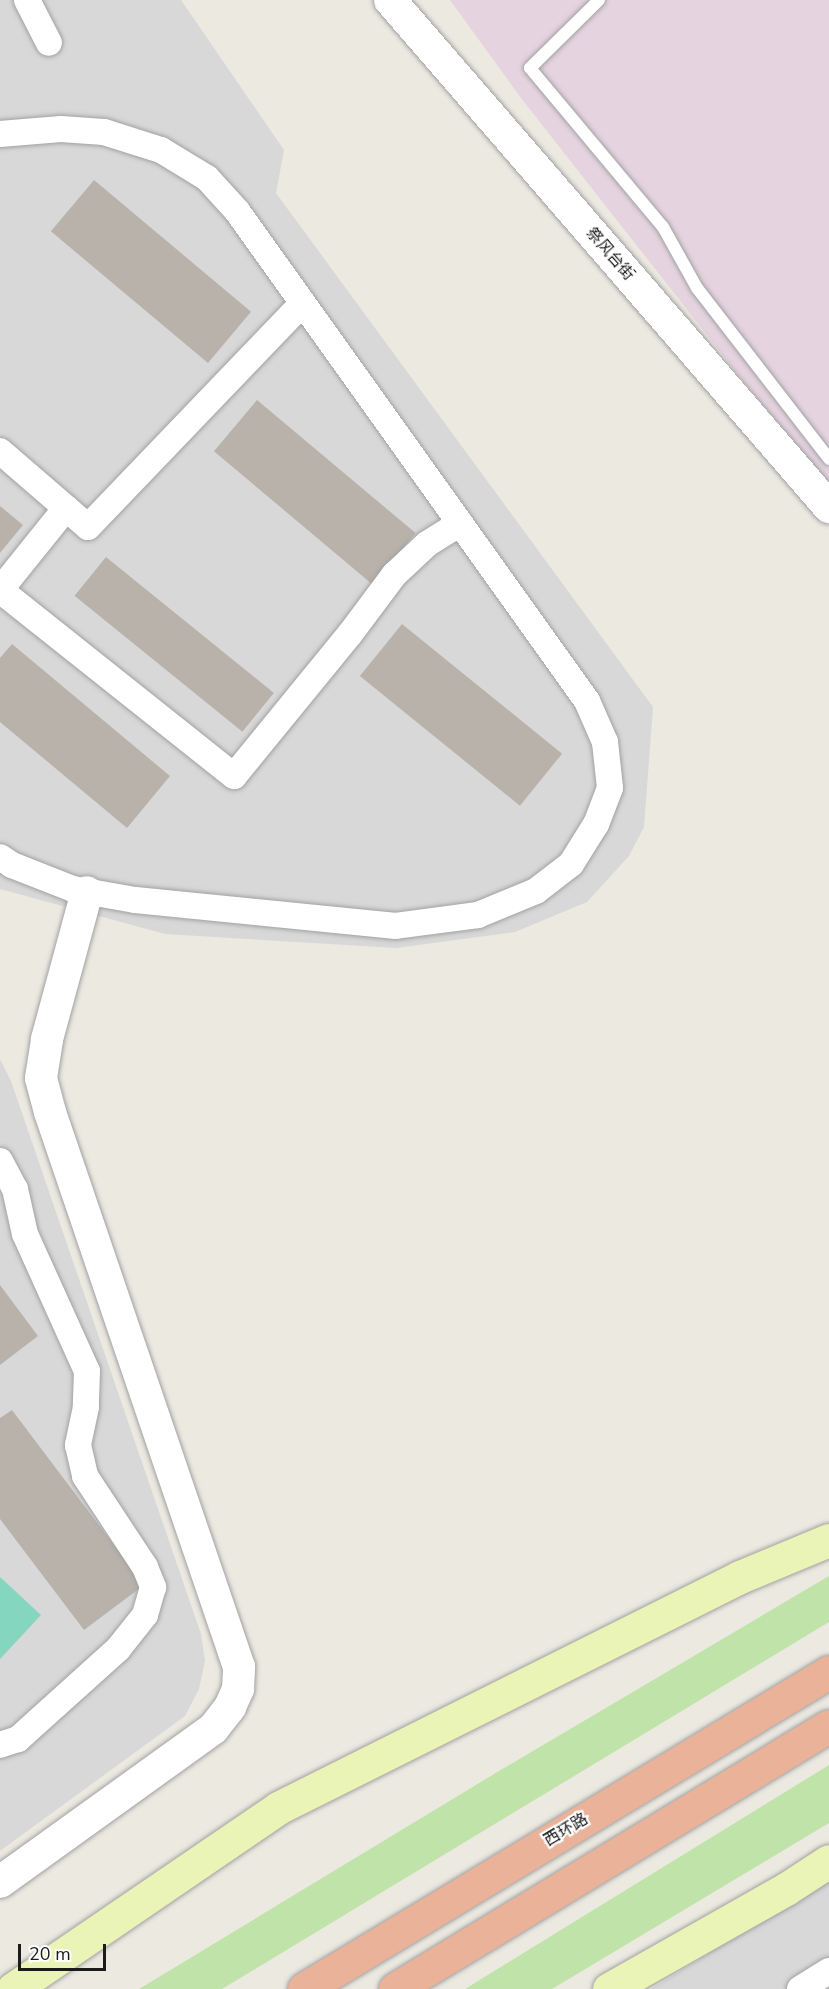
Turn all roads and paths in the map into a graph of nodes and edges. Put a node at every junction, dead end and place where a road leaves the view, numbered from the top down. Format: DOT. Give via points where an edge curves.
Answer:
graph roads {
  1 [pos="27,0"];
  2 [pos="390,0"];
  3 [pos="598,0"];
  4 [pos="49,44"];
  5 [pos="0,134"];
  6 [pos="303,303"];
  7 [pos="0,451"];
  8 [pos="829,459"];
  9 [pos="829,507"];
  10 [pos="66,508"];
  11 [pos="460,523"];
  12 [pos="0,857"];
  13 [pos="87,892"];
  14 [pos="0,1161"];
  15 [pos="829,1540"];
  16 [pos="829,1672"];
  17 [pos="829,1726"];
  18 [pos="0,1744"];
  19 [pos="829,1861"];
  20 [pos="0,1882"];
  21 [pos="829,1971"];
  22 [pos="13,1989"];
  23 [pos="304,1989"];
  24 [pos="395,1989"];
  25 [pos="609,1989"];
  26 [pos="800,1989"];
  1 -- 4 [label="street"];
  2 -- 9 [label="street, 祭风台街"];
  3 -- 8 [label="lane" via="530,68 663,227 698,288"];
  5 -- 6 [label="street" via="62,129 104,132 161,150 207,178 237,211"];
  6 -- 10 [label="street" via="88,526"];
  6 -- 11 [label="street"];
  7 -- 10 [label="street"];
  10 -- 11 [label="street" via="0,590 234,776 394,575 427,544"];
  11 -- 13 [label="street" via="587,701 605,742 610,789 597,824 571,864 536,891 478,915 396,926"];
  12 -- 13 [label="street"];
  13 -- 20 [label="street" via="47,1039 41,1078 239,1666 238,1689 213,1729"];
  14 -- 18 [label="street" via="15,1189 25,1234 87,1371 86,1407 78,1445 85,1476 145,1567 153,1587 145,1615 118,1649 18,1739"];
  15 -- 22 [label="main road" via="740,1577 278,1808"];
  16 -- 23 [label="highway, 西环路"];
  17 -- 24 [label="highway"];
  19 -- 25 [label="main road"];
  21 -- 26 [label="street"];
}
